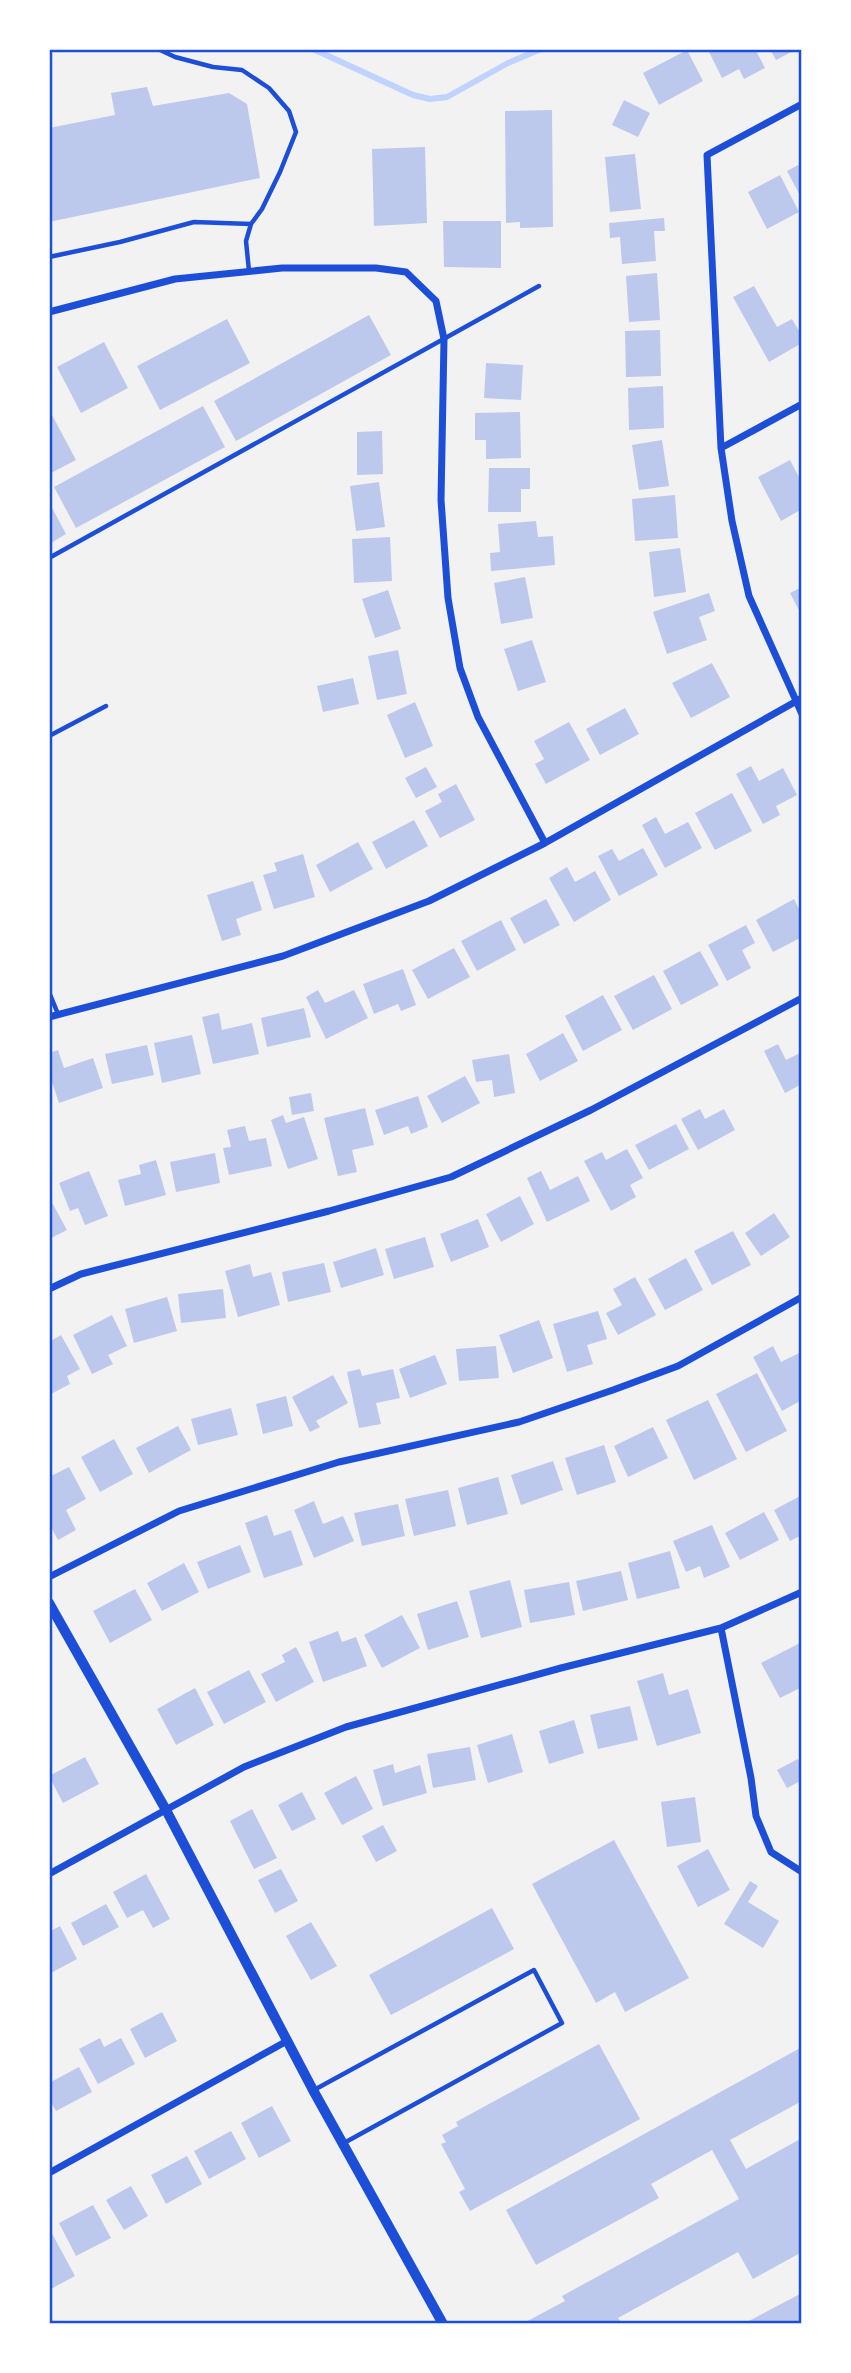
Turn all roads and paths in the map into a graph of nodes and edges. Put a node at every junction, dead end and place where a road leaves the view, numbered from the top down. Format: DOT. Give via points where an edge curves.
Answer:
graph roads {
  1 [pos="158,49"];
  2 [pos="802,104"];
  3 [pos="251,223"];
  4 [pos="49,257"];
  5 [pos="249,271"];
  6 [pos="539,286"];
  7 [pos="49,312"];
  8 [pos="444,339"];
  9 [pos="802,404"];
  10 [pos="721,448"];
  11 [pos="49,558"];
  12 [pos="799,700"];
  13 [pos="106,706"];
  14 [pos="802,714"];
  15 [pos="49,736"];
  16 [pos="545,844"];
  17 [pos="49,992"];
  18 [pos="802,998"];
  19 [pos="58,1015"];
  20 [pos="49,1017"];
  21 [pos="49,1289"];
  22 [pos="802,1297"];
  23 [pos="49,1577"];
  24 [pos="802,1592"];
  25 [pos="49,1603"];
  26 [pos="721,1628"];
  27 [pos="166,1810"];
  28 [pos="802,1872"];
  29 [pos="49,1874"];
  30 [pos="287,2041"];
  31 [pos="313,2090"];
  32 [pos="343,2144"];
  33 [pos="49,2173"];
  34 [pos="443,2324"];
  1 -- 3 [label="lane" via="213,68 242,70 269,88 289,111 296,132"];
  2 -- 10 [label="street" via="707,155"];
  3 -- 4 [label="lane" via="194,222"];
  3 -- 5 [label="lane" via="246,242"];
  5 -- 7 [label="street" via="175,279"];
  5 -- 8 [label="street" via="326,267 407,272 436,301"];
  6 -- 8 [label="lane"];
  8 -- 11 [label="lane"];
  8 -- 16 [label="street" via="441,500 460,668 478,717"];
  9 -- 10 [label="street"];
  10 -- 12 [label="street" via="749,596"];
  12 -- 14 [label="street"];
  12 -- 16 [label="street"];
  13 -- 15 [label="lane"];
  16 -- 19 [label="street" via="429,901 283,956"];
  17 -- 19 [label="lane"];
  18 -- 21 [label="street" via="591,1110 451,1177 80,1274"];
  19 -- 20 [label="street"];
  22 -- 23 [label="street" via="678,1366 519,1422 339,1462 179,1511"];
  24 -- 26 [label="street"];
  25 -- 27 [label="street"];
  26 -- 27 [label="street" via="346,1727 244,1767"];
  26 -- 28 [label="street" via="756,1816 771,1852"];
  27 -- 29 [label="street"];
  27 -- 30 [label="street"];
  30 -- 31 [label="street"];
  30 -- 33 [label="street"];
  31 -- 32 [label="street"];
  31 -- 32 [label="lane" via="534,1970 562,2022"];
  32 -- 34 [label="street"];
}
